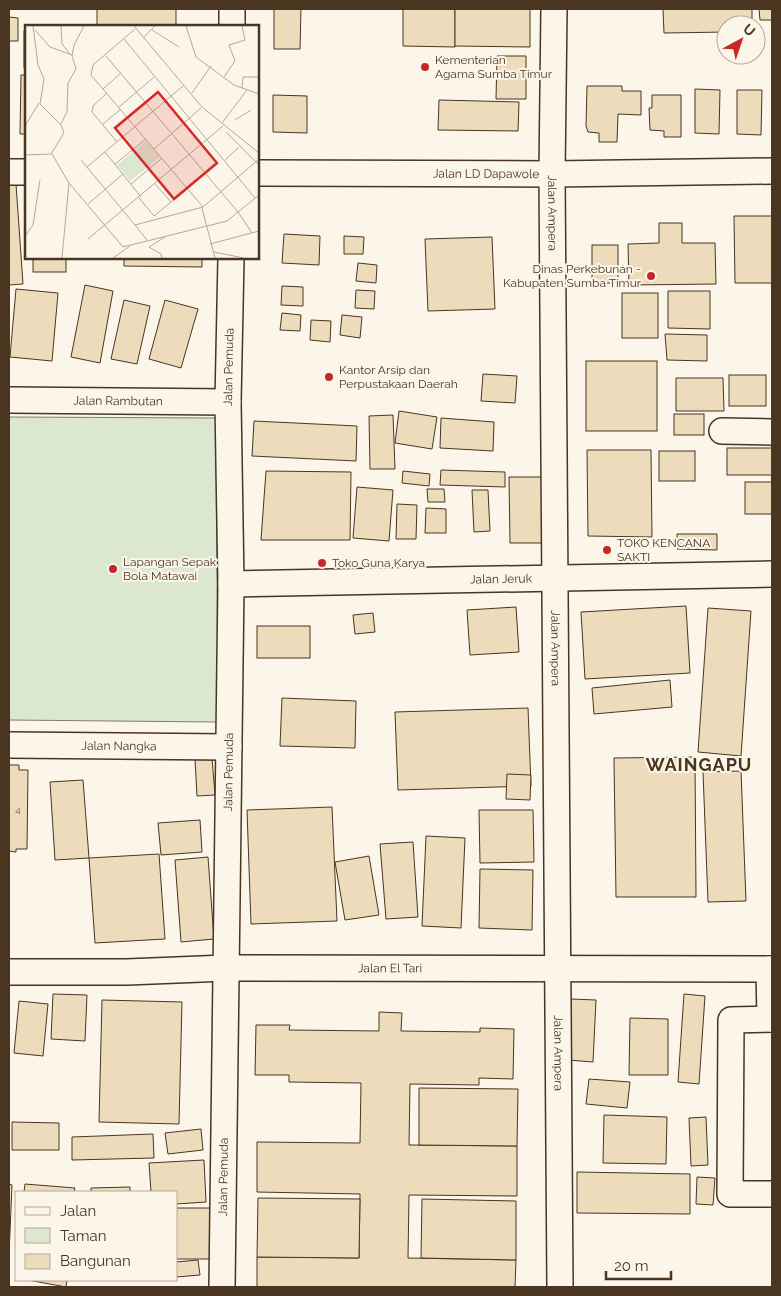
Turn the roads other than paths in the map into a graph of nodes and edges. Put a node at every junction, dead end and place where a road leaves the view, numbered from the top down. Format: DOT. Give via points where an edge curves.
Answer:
graph roads {
  1 [pos="232,9"];
  2 [pos="554,9"];
  3 [pos="232,25"];
  4 [pos="772,171"];
  5 [pos="9,172"];
  6 [pos="25,172"];
  7 [pos="259,173"];
  8 [pos="552,174"];
  9 [pos="231,259"];
  10 [pos="9,400"];
  11 [pos="228,402"];
  12 [pos="722,432"];
  13 [pos="772,432"];
  14 [pos="772,574"];
  15 [pos="555,577"];
  16 [pos="231,584"];
  17 [pos="9,745"];
  18 [pos="229,747"];
  19 [pos="226,968"];
  20 [pos="558,968"];
  21 [pos="770,969"];
  22 [pos="9,972"];
  23 [pos="771,1019"];
  24 [pos="772,1194"];
  25 [pos="222,1287"];
  26 [pos="560,1287"];
  1 -- 3 [label="street"];
  2 -- 8 [label="street, Jalan Ampera"];
  4 -- 8 [label="street, Jalan LD Dapawole"];
  5 -- 6 [label="street"];
  7 -- 8 [label="street, Jalan LD Dapawole"];
  8 -- 15 [label="street, Jalan Ampera"];
  9 -- 11 [label="street, Jalan Pemuda"];
  10 -- 11 [label="street, Jalan Rambutan"];
  11 -- 16 [label="street, Jalan Pemuda"];
  12 -- 13 [label="street"];
  14 -- 15 [label="street, Jalan Jeruk"];
  15 -- 16 [label="street, Jalan Jeruk"];
  15 -- 20 [label="street, Jalan Ampera"];
  16 -- 18 [label="street, Jalan Pemuda"];
  17 -- 18 [label="street, Jalan Nangka"];
  18 -- 19 [label="street, Jalan Pemuda"];
  19 -- 20 [label="street, Jalan El Tari"];
  19 -- 22 [label="street, Jalan El Tari"];
  19 -- 25 [label="street, Jalan Pemuda"];
  20 -- 21 [label="street, Jalan El Tari"];
  20 -- 26 [label="street, Jalan Ampera"];
  21 -- 23 [label="street"];
  23 -- 24 [label="street" via="731,1020 730,1194"];
}
